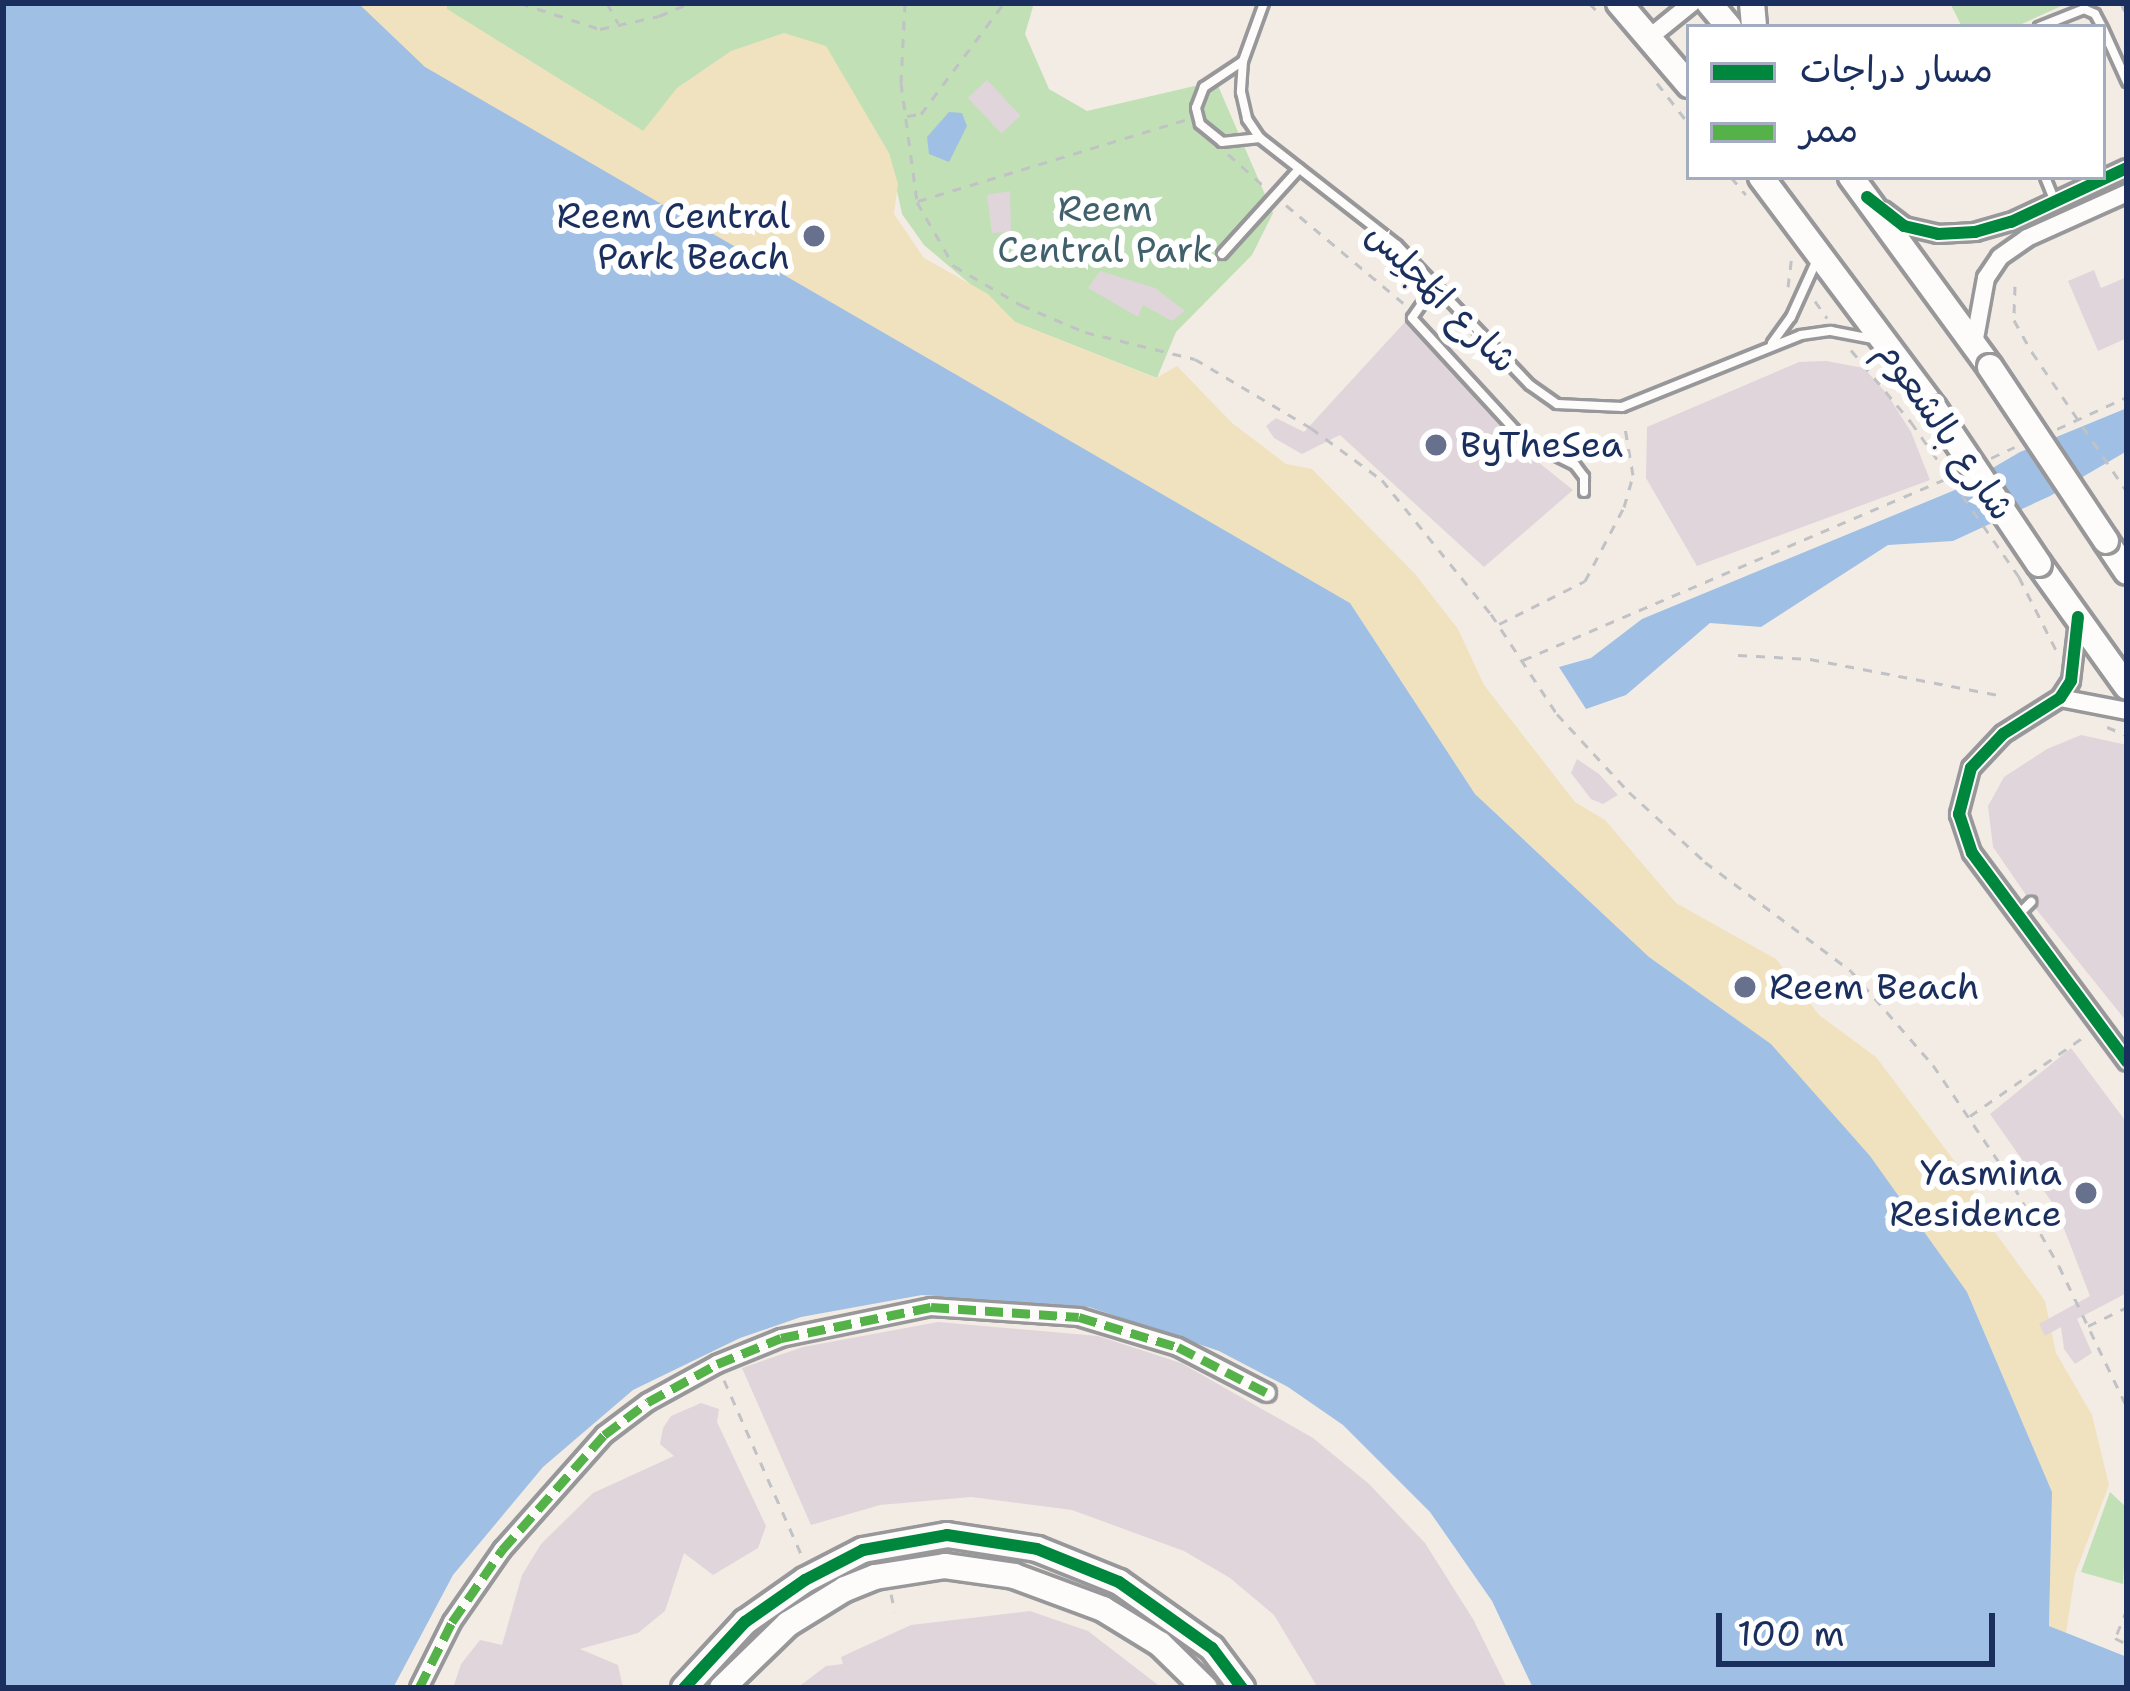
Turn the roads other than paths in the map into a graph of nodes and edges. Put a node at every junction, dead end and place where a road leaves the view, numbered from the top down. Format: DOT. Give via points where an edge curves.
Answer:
graph roads {
  1 [pos="1264,3"];
  2 [pos="1692,3"];
  3 [pos="1629,6"];
  4 [pos="2046,24"];
  5 [pos="2101,24"];
  6 [pos="2106,35"];
  7 [pos="1650,37"];
  8 [pos="1243,61"];
  9 [pos="1686,81"];
  10 [pos="2127,82"];
  11 [pos="1260,138"];
  12 [pos="1299,169"];
  13 [pos="2046,180"];
  14 [pos="2102,180"];
  15 [pos="1754,187"];
  16 [pos="1859,187"];
  17 [pos="2127,193"];
  18 [pos="2055,202"];
  19 [pos="1222,254"];
  20 [pos="1819,255"];
  21 [pos="1435,285"];
  22 [pos="1771,344"];
  23 [pos="1886,344"];
  24 [pos="1974,344"];
  25 [pos="1585,492"];
  26 [pos="2127,572"];
  27 [pos="2078,617"];
  28 [pos="2127,687"];
  29 [pos="2060,698"];
  30 [pos="2127,711"];
  31 [pos="2127,1062"];
  32 [pos="1267,1393"];
  33 [pos="419,1688"];
  34 [pos="684,1688"];
  35 [pos="722,1688"];
  36 [pos="1205,1688"];
  37 [pos="1242,1688"];
  1 -- 8 [label="lane"];
  2 -- 7 [label="street"];
  3 -- 7 [label="main road"];
  4 -- 5 [label="lane" via="2084,9"];
  6 -- 10 [label="lane"];
  7 -- 9 [label="main road"];
  8 -- 11 [label="lane" via="1247,119"];
  8 -- 11 [label="lane" via="1204,87 1198,116 1222,142"];
  11 -- 12 [label="lane, شارع المَجلِس"];
  12 -- 19 [label="lane"];
  12 -- 21 [label="lane, شارع المَجلِس"];
  13 -- 18 [label="lane"];
  14 -- 18 [label="street"];
  15 -- 20 [label="main road, شارع بالشعوم"];
  16 -- 18 [label="street" via="1904,226 1938,234 1993,227"];
  16 -- 24 [label="main road, شارع بالشعوم"];
  17 -- 24 [label="street" via="2000,257 1987,278"];
  20 -- 22 [label="lane"];
  20 -- 23 [label="main road, شارع بالشعوم"];
  21 -- 22 [label="lane, شارع المَجلِس" via="1557,404 1622,407"];
  21 -- 25 [label="lane" via="1412,318 1524,440 1575,465"];
  22 -- 23 [label="lane, شارع المَجلِس" via="1831,332"];
  23 -- 27 [label="main road, شارع بالشعوم, bridge" via="1934,408 2029,570"];
  24 -- 26 [label="main road, شارع بالشعوم, bridge"];
  27 -- 28 [label="main road, شارع بالشعوم"];
  27 -- 29 [label="street" via="2077,662"];
  29 -- 30 [label="street"];
  29 -- 31 [label="street" via="1971,768 1959,814 1972,853 2025,908"];
  32 -- 33 [label="street" via="1178,1347 1079,1317 931,1307 781,1338 648,1402 563,1478 452,1622"];
  34 -- 37 [label="main road" via="746,1622 811,1576 904,1539 964,1537 1037,1549 1152,1601 1212,1648"];
  35 -- 36 [label="main road" via="788,1624 845,1589 945,1566 1014,1576 1089,1602 1160,1644"];
}
